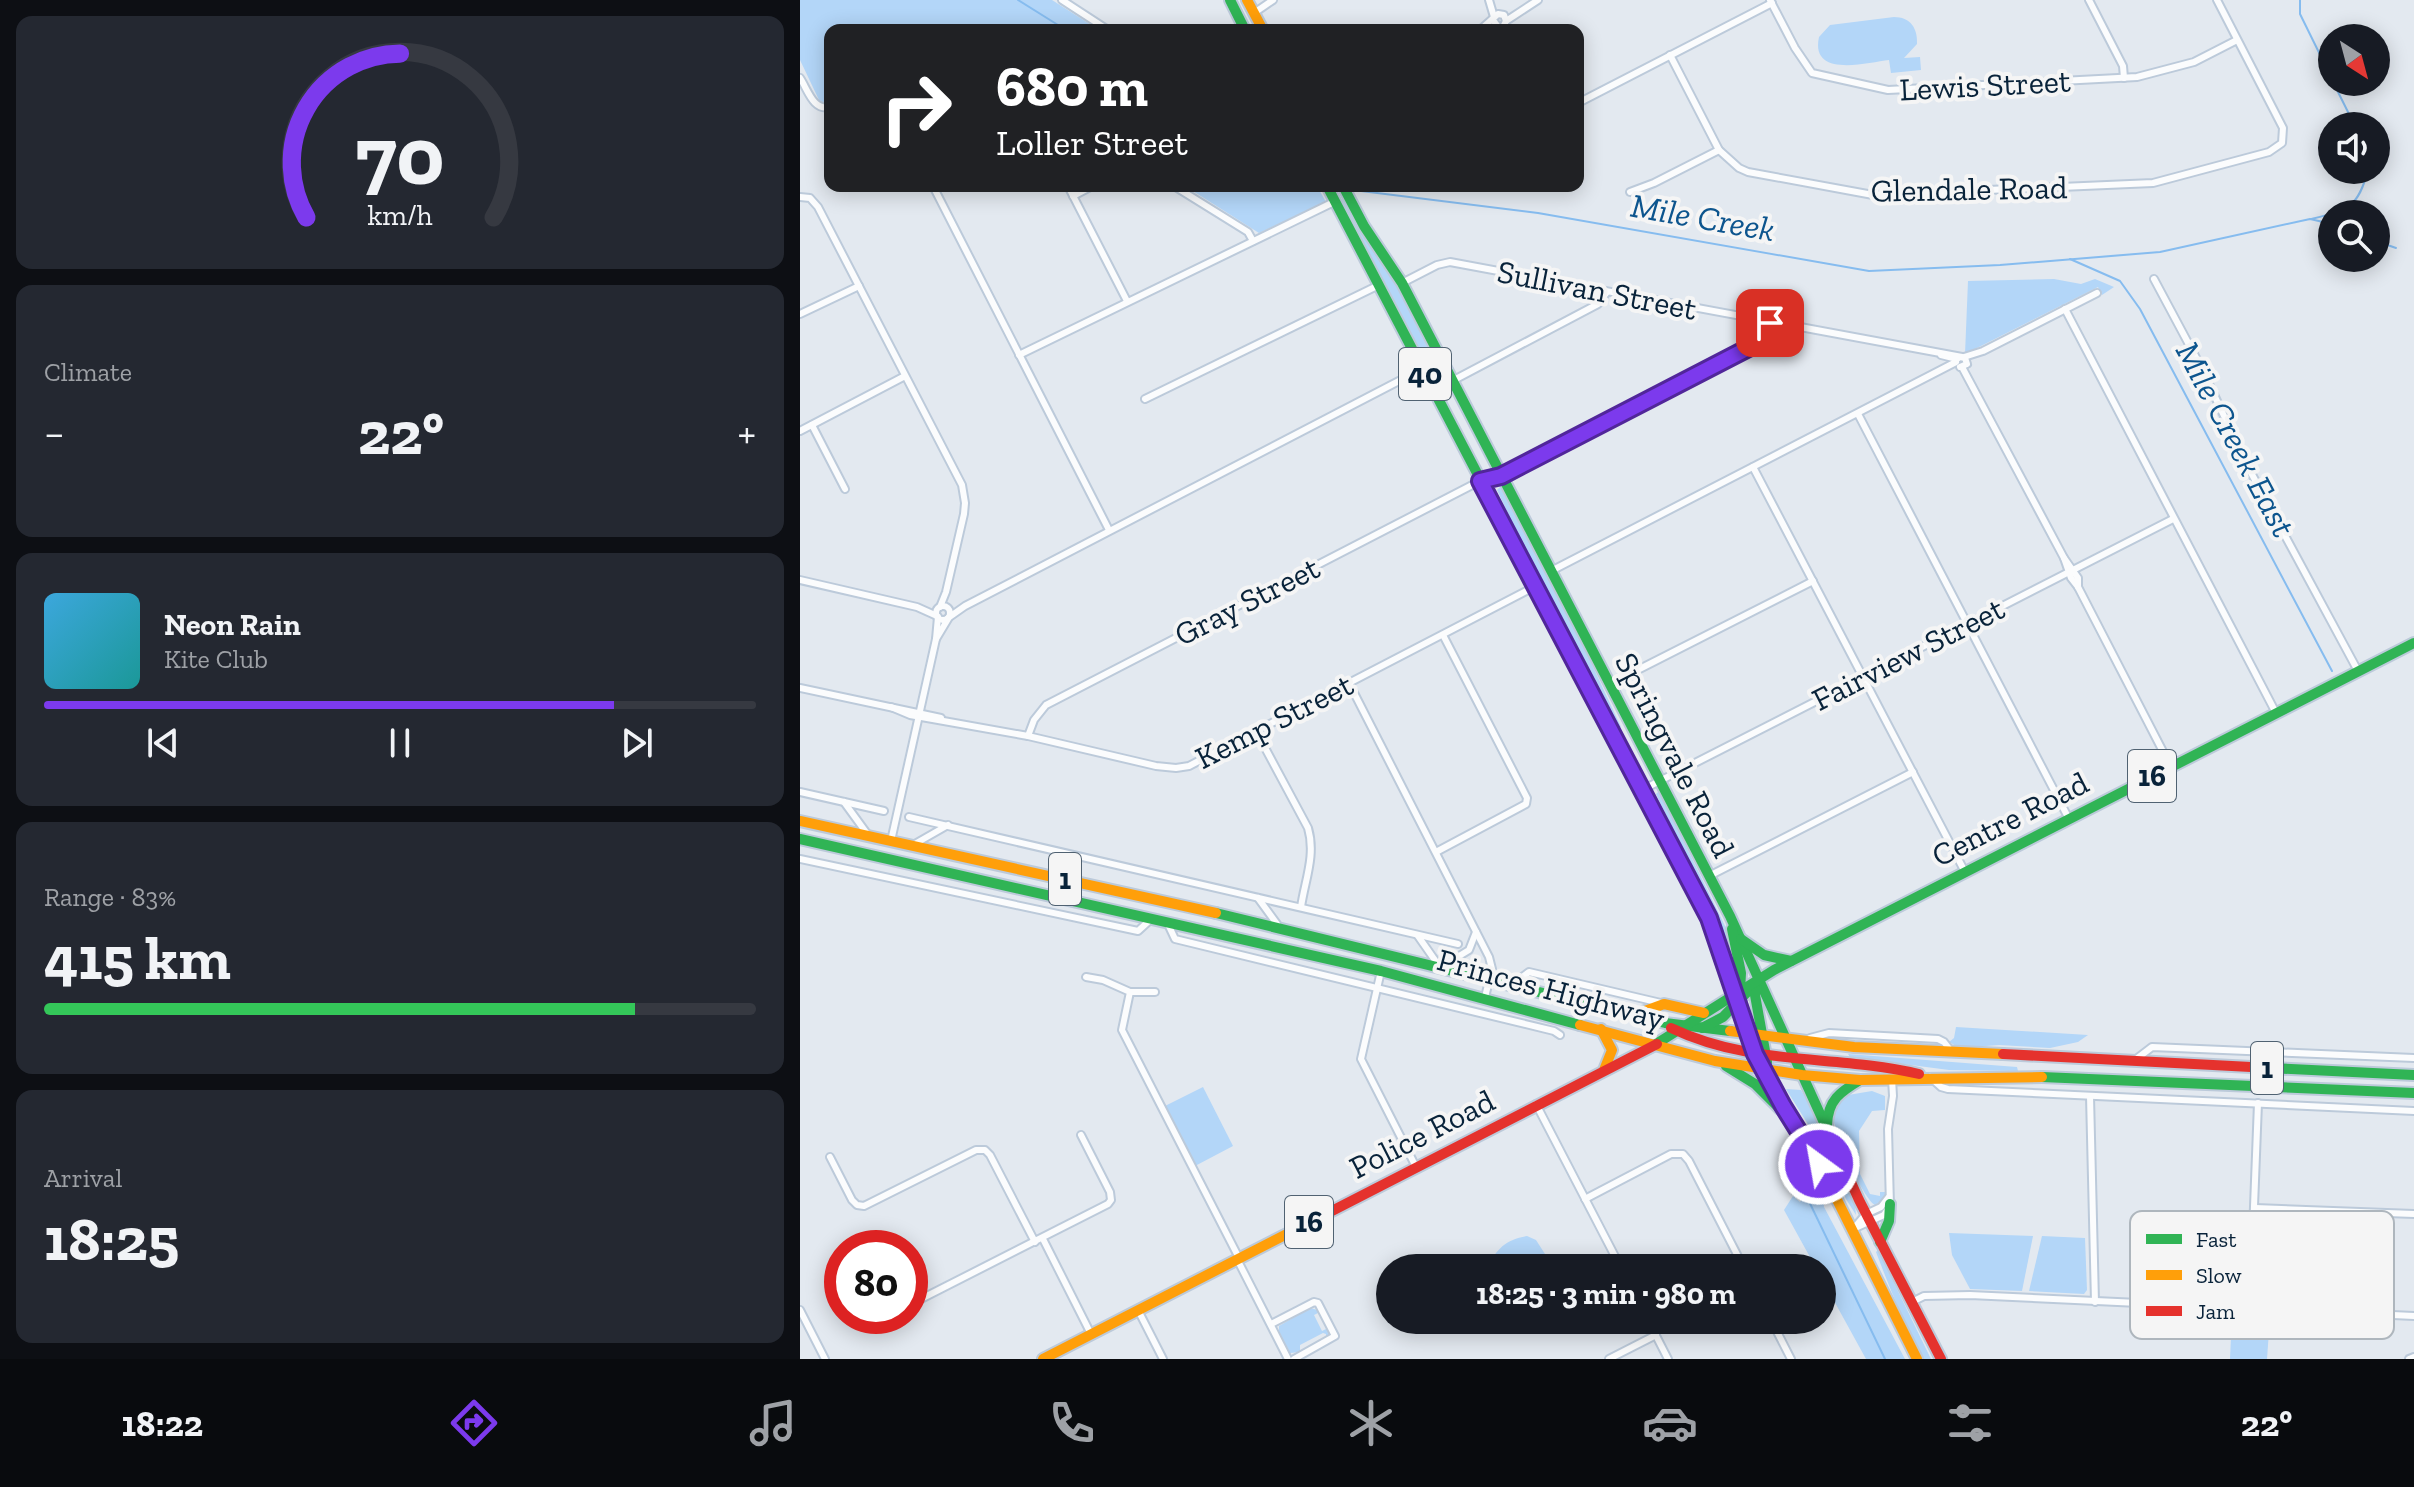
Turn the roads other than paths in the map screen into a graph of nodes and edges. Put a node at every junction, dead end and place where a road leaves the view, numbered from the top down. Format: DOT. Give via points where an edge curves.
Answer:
graph roads {
  1 [pos="1062,0"];
  2 [pos="1230,0"];
  3 [pos="1247,0"];
  4 [pos="1273,0"];
  5 [pos="1489,0"];
  6 [pos="1538,0"];
  7 [pos="2089,0"];
  8 [pos="2217,0"];
  9 [pos="1771,2"];
  10 [pos="1254,13"];
  11 [pos="1500,23"];
  12 [pos="1099,24"];
  13 [pos="1242,24"];
  14 [pos="1260,24"];
  15 [pos="2237,40"];
  16 [pos="1670,55"];
  17 [pos="800,78"];
  18 [pos="2124,78"];
  19 [pos="1584,100"];
  20 [pos="824,108"];
  21 [pos="1719,150"];
  22 [pos="936,192"];
  23 [pos="1071,192"];
  24 [pos="1081,192"];
  25 [pos="1184,192"];
  26 [pos="1331,192"];
  27 [pos="1346,192"];
  28 [pos="1630,192"];
  29 [pos="1073,196"];
  30 [pos="800,197"];
  31 [pos="1335,199"];
  32 [pos="1253,241"];
  33 [pos="2154,279"];
  34 [pos="1402,283"];
  35 [pos="1379,285"];
  36 [pos="859,286"];
  37 [pos="1607,292"];
  38 [pos="2097,293"];
  39 [pos="1127,301"];
  40 [pos="2065,309"];
  41 [pos="800,314"];
  42 [pos="1770,323"];
  43 [pos="1786,326"];
  44 [pos="1758,343"];
  45 [pos="1019,355"];
  46 [pos="1961,362"];
  47 [pos="1422,369"];
  48 [pos="905,376"];
  49 [pos="1452,381"];
  50 [pos="1145,399"];
  51 [pos="1858,414"];
  52 [pos="812,425"];
  53 [pos="800,431"];
  54 [pos="1753,467"];
  55 [pos="1501,476"];
  56 [pos="1480,481"];
  57 [pos="845,489"];
  58 [pos="2173,519"];
  59 [pos="1109,530"];
  60 [pos="1551,571"];
  61 [pos="2070,571"];
  62 [pos="800,580"];
  63 [pos="1813,581"];
  64 [pos="1536,586"];
  65 [pos="965,606"];
  66 [pos="917,607"];
  67 [pos="944,607"];
  68 [pos="938,617"];
  69 [pos="948,618"];
  70 [pos="1967,624"];
  71 [pos="1443,635"];
  72 [pos="936,639"];
  73 [pos="2414,643"];
  74 [pos="2358,671"];
  75 [pos="1863,677"];
  76 [pos="1349,683"];
  77 [pos="1610,684"];
  78 [pos="800,688"];
  79 [pos="2276,713"];
  80 [pos="919,714"];
  81 [pos="1256,731"];
  82 [pos="1028,736"];
  83 [pos="2171,767"];
  84 [pos="1913,772"];
  85 [pos="1660,781"];
  86 [pos="1642,790"];
  87 [pos="800,792"];
  88 [pos="844,802"];
  89 [pos="884,811"];
  90 [pos="909,817"];
  91 [pos="2069,819"];
  92 [pos="800,821"];
  93 [pos="948,825"];
  94 [pos="868,835"];
  95 [pos="800,839"];
  96 [pos="891,841"];
  97 [pos="912,845"];
  98 [pos="1436,852"];
  99 [pos="887,858"];
  100 [pos="800,859"];
  101 [pos="1965,872"];
  102 [pos="884,876"];
  103 [pos="1709,876"];
  104 [pos="1258,898"];
  105 [pos="1065,900"];
  106 [pos="1301,907"];
  107 [pos="1062,914"];
  108 [pos="1730,916"];
  109 [pos="1153,917"];
  110 [pos="1166,921"];
  111 [pos="1280,929"];
  112 [pos="1476,931"];
  113 [pos="1415,934"];
  114 [pos="1741,939"];
  115 [pos="1458,944"];
  116 [pos="1791,961"];
  117 [pos="1440,966"];
  118 [pos="1381,971"];
  119 [pos="1086,977"];
  120 [pos="1489,978"];
  121 [pos="1760,978"];
  122 [pos="1513,984"];
  123 [pos="1377,989"];
  124 [pos="1130,992"];
  125 [pos="1155,992"];
  126 [pos="1737,996"];
  127 [pos="1485,997"];
  128 [pos="1666,1004"];
  129 [pos="1704,1013"];
  130 [pos="1634,1015"];
  131 [pos="1601,1029"];
  132 [pos="1701,1029"];
  133 [pos="1681,1030"];
  134 [pos="1560,1035"];
  135 [pos="1747,1036"];
  136 [pos="1764,1038"];
  137 [pos="1787,1041"];
  138 [pos="1656,1044"];
  139 [pos="2270,1052"];
  140 [pos="1755,1054"];
  141 [pos="1767,1055"];
  142 [pos="2346,1055"];
  143 [pos="1794,1058"];
  144 [pos="2414,1058"];
  145 [pos="1715,1061"];
  146 [pos="2096,1061"];
  147 [pos="2132,1062"];
  148 [pos="2269,1068"];
  149 [pos="1604,1070"];
  150 [pos="1765,1070"];
  151 [pos="2344,1072"];
  152 [pos="1802,1075"];
  153 [pos="2414,1075"];
  154 [pos="1928,1077"];
  155 [pos="1892,1079"];
  156 [pos="1860,1080"];
  157 [pos="2094,1080"];
  158 [pos="2414,1093"];
  159 [pos="2090,1096"];
  160 [pos="2258,1103"];
  161 [pos="1536,1104"];
  162 [pos="2414,1111"];
  163 [pos="1793,1123"];
  164 [pos="1827,1132"];
  165 [pos="1081,1135"];
  166 [pos="830,1157"];
  167 [pos="1416,1167"];
  168 [pos="1890,1198"];
  169 [pos="1585,1199"];
  170 [pos="2255,1208"];
  171 [pos="2255,1211"];
  172 [pos="2334,1211"];
  173 [pos="2394,1213"];
  174 [pos="2414,1214"];
  175 [pos="1868,1217"];
  176 [pos="1853,1229"];
  177 [pos="1039,1240"];
  178 [pos="1880,1242"];
  179 [pos="1614,1254"];
  180 [pos="1737,1254"];
  181 [pos="1238,1259"];
  182 [pos="928,1296"];
  183 [pos="1911,1302"];
  184 [pos="2095,1302"];
  185 [pos="2130,1304"];
  186 [pos="800,1310"];
  187 [pos="1138,1310"];
  188 [pos="2394,1315"];
  189 [pos="2414,1316"];
  190 [pos="1271,1324"];
  191 [pos="1091,1334"];
  192 [pos="1778,1334"];
  193 [pos="1656,1335"];
  194 [pos="825,1359"];
  195 [pos="1043,1359"];
  196 [pos="1163,1359"];
  197 [pos="1288,1359"];
  198 [pos="1294,1359"];
  199 [pos="1609,1359"];
  200 [pos="1668,1359"];
  201 [pos="1791,1359"];
  202 [pos="1917,1359"];
  203 [pos="1941,1359"];
  1 -- 12 [label="street"];
  2 -- 13 [label="main road"];
  3 -- 10 [label="main road"];
  4 -- 10 [label="street"];
  5 -- 11 [label="street"];
  6 -- 11 [label="street"];
  7 -- 18 [label="street" via="2123,66"];
  8 -- 15 [label="street"];
  9 -- 16 [label="street"];
  9 -- 18 [label="street, Lewis Street" via="1807,67 1832,79 1888,90"];
  10 -- 14 [label="main road"];
  15 -- 18 [label="street, Lewis Street" via="2194,62"];
  15 -- 21 [label="street, Glendale Road" via="2283,128 2282,143 2269,152 2153,183 1884,196 1745,172"];
  16 -- 19 [label="street"];
  16 -- 21 [label="street, Glendale Road"];
  17 -- 20 [label="street" via="817,106"];
  21 -- 28 [label="street"];
  22 -- 45 [label="street"];
  23 -- 29 [label="street"];
  24 -- 29 [label="street"];
  25 -- 32 [label="street" via="1248,232"];
  26 -- 31 [label="main road, Springvale Road / 40"];
  27 -- 34 [label="main road, Springvale Road / 40"];
  29 -- 39 [label="street"];
  30 -- 36 [label="street" via="818,207"];
  31 -- 32 [label="street"];
  31 -- 35 [label="main road, Springvale Road / 40"];
  32 -- 39 [label="street"];
  33 -- 74 [label="street"];
  34 -- 37 [label="street, Sullivan Street" via="1450,262"];
  34 -- 49 [label="main road, Springvale Road / 40"];
  35 -- 47 [label="main road, Springvale Road / 40"];
  35 -- 50 [label="street"];
  36 -- 41 [label="street"];
  36 -- 48 [label="street"];
  37 -- 42 [label="street, Sullivan Street"];
  37 -- 49 [label="street" via="1598,304"];
  38 -- 40 [label="street"];
  39 -- 45 [label="street"];
  40 -- 46 [label="street"];
  40 -- 58 [label="street"];
  42 -- 43 [label="street, Sullivan Street"];
  42 -- 44 [label="street"];
  43 -- 44 [label="street"];
  43 -- 46 [label="street, Sullivan Street" via="1938,353"];
  44 -- 55 [label="street"];
  45 -- 59 [label="street"];
  46 -- 51 [label="street"];
  46 -- 61 [label="street"];
  47 -- 56 [label="main road, Springvale Road / 40"];
  47 -- 59 [label="street"];
  48 -- 52 [label="street"];
  48 -- 67 [label="street" via="965,500"];
  49 -- 55 [label="main road, Springvale Road / 40"];
  51 -- 54 [label="street"];
  51 -- 70 [label="street"];
  52 -- 53 [label="street"];
  52 -- 57 [label="street"];
  54 -- 60 [label="street"];
  54 -- 63 [label="street"];
  55 -- 56 [label="main road"];
  55 -- 60 [label="main road, Springvale Road / 40"];
  56 -- 64 [label="main road, Springvale Road / 40"];
  56 -- 82 [label="street, Gray Street" via="1046,705"];
  58 -- 61 [label="street, Fairview Street"];
  58 -- 79 [label="street"];
  59 -- 65 [label="street"];
  60 -- 77 [label="main road, Springvale Road / 40"];
  61 -- 70 [label="street, Fairview Street"];
  61 -- 83 [label="street"];
  62 -- 66 [label="street"];
  63 -- 75 [label="street"];
  63 -- 77 [label="street"];
  64 -- 71 [label="street, Kemp Street"];
  64 -- 86 [label="main road, Springvale Road / 40"];
  65 -- 67 [label="street"];
  65 -- 69 [label="street"];
  66 -- 67 [label="street"];
  66 -- 68 [label="street"];
  67 -- 68 [label="street"];
  67 -- 69 [label="street"];
  68 -- 69 [label="street"];
  68 -- 72 [label="street"];
  69 -- 72 [label="street"];
  70 -- 75 [label="street, Fairview Street"];
  70 -- 91 [label="street"];
  71 -- 76 [label="street, Kemp Street"];
  71 -- 98 [label="street" via="1527,798 1526,804"];
  72 -- 80 [label="street"];
  73 -- 74 [label="main road, Centre Road / 16"];
  74 -- 79 [label="main road, Centre Road / 16"];
  75 -- 84 [label="street"];
  75 -- 85 [label="street, Fairview Street"];
  76 -- 81 [label="street, Kemp Street"];
  76 -- 98 [label="street"];
  77 -- 85 [label="main road, Springvale Road / 40"];
  78 -- 80 [label="street, Kemp Street"];
  79 -- 83 [label="main road, Centre Road / 16"];
  80 -- 82 [label="street, Kemp Street"];
  80 -- 96 [label="street"];
  81 -- 82 [label="street, Kemp Street" via="1176,768"];
  81 -- 106 [label="street" via="1312,840"];
  83 -- 91 [label="main road, Centre Road / 16"];
  84 -- 101 [label="street"];
  84 -- 103 [label="street"];
  85 -- 86 [label="street, Fairview Street"];
  85 -- 103 [label="main road, Springvale Road / 40"];
  86 -- 126 [label="main road, Springvale Road / 40" via="1709,918"];
  87 -- 88 [label="street"];
  88 -- 89 [label="street"];
  88 -- 94 [label="street"];
  90 -- 93 [label="street, Princes Highway"];
  91 -- 101 [label="main road, Centre Road / 16"];
  92 -- 94 [label="main road, Princes Highway / 1"];
  93 -- 97 [label="street"];
  93 -- 104 [label="street, Princes Highway"];
  94 -- 96 [label="main road, Princes Highway / 1"];
  95 -- 99 [label="main road, Princes Highway / 1"];
  96 -- 97 [label="main road, Princes Highway / 1"];
  96 -- 99 [label="main road"];
  97 -- 111 [label="main road, Princes Highway / 1"];
  98 -- 112 [label="street"];
  99 -- 102 [label="street"];
  99 -- 105 [label="main road, Princes Highway / 1"];
  100 -- 102 [label="street"];
  101 -- 116 [label="main road, Centre Road / 16"];
  102 -- 107 [label="street"];
  103 -- 108 [label="main road, Springvale Road / 40"];
  104 -- 106 [label="street, Princes Highway"];
  104 -- 111 [label="street"];
  105 -- 107 [label="street"];
  105 -- 109 [label="main road, Princes Highway / 1"];
  106 -- 113 [label="street, Princes Highway"];
  107 -- 109 [label="street" via="1138,931"];
  108 -- 114 [label="main road, Springvale Road / 40"];
  108 -- 126 [label="main road" via="1741,973"];
  109 -- 110 [label="main road, Princes Highway / 1"];
  110 -- 118 [label="main road, Princes Highway / 1"];
  110 -- 123 [label="street, Princes Highway" via="1175,939"];
  111 -- 117 [label="main road, Princes Highway / 1"];
  112 -- 117 [label="street" via="1469,950"];
  112 -- 120 [label="street" via="1490,960"];
  113 -- 115 [label="street, Princes Highway"];
  113 -- 117 [label="street, Princes Highway"];
  114 -- 116 [label="main road" via="1764,955"];
  114 -- 121 [label="main road, Springvale Road / 40"];
  116 -- 121 [label="main road, Centre Road / 16"];
  117 -- 120 [label="main road, Princes Highway / 1"];
  118 -- 123 [label="street"];
  118 -- 127 [label="main road, Princes Highway / 1"];
  119 -- 124 [label="street"];
  120 -- 122 [label="main road, Princes Highway / 1"];
  120 -- 127 [label="street"];
  121 -- 126 [label="main road, Centre Road / 16"];
  121 -- 126 [label="main road, Centre Road / 16"];
  121 -- 136 [label="main road" via="1755,995"];
  121 -- 137 [label="main road, Springvale Road / 40"];
  122 -- 128 [label="street, Princes Highway" via="1531,972"];
  122 -- 130 [label="main road, Princes Highway / 1"];
  123 -- 134 [label="street, Princes Highway"];
  123 -- 167 [label="street" via="1361,1062"];
  124 -- 125 [label="street"];
  124 -- 181 [label="street" via="1122,1030"];
  126 -- 129 [label="main road, Centre Road / 16"];
  126 -- 132 [label="main road, Centre Road / 16" via="1719,1020"];
  126 -- 135 [label="main road, Springvale Road / 40"];
  127 -- 131 [label="main road, Princes Highway / 1"];
  128 -- 129 [label="main road"];
  128 -- 130 [label="main road"];
  129 -- 133 [label="main road, Centre Road / 16"];
  130 -- 133 [label="main road, Princes Highway / 1"];
  131 -- 138 [label="main road, Princes Highway / 1"];
  131 -- 149 [label="main road" via="1612,1050"];
  132 -- 133 [label="main road, Princes Highway / 1"];
  132 -- 135 [label="main road, Princes Highway / 1"];
  133 -- 138 [label="main road, Police Road / 16"];
  133 -- 140 [label="main road, Princes Highway"];
  135 -- 136 [label="main road, Princes Highway / 1"];
  135 -- 140 [label="main road, Springvale Road / 40"];
  136 -- 137 [label="main road, Princes Highway / 1"];
  136 -- 141 [label="main road"];
  137 -- 143 [label="main road, Springvale Road / 40"];
  137 -- 146 [label="main road, Princes Highway / 1"];
  138 -- 145 [label="main road, Princes Highway / 1"];
  138 -- 149 [label="main road, Police Road / 16"];
  139 -- 142 [label="street, Princes Highway"];
  139 -- 147 [label="street, Princes Highway" via="2152,1047"];
  139 -- 148 [label="street"];
  140 -- 141 [label="main road, Princes Highway"];
  140 -- 150 [label="main road, Springvale Road / 40"];
  141 -- 143 [label="main road, Princes Highway"];
  141 -- 150 [label="main road"];
  142 -- 144 [label="street, Princes Highway"];
  142 -- 151 [label="street"];
  143 -- 152 [label="main road, Springvale Road / 40"];
  143 -- 154 [label="main road, Princes Highway" via="1888,1067"];
  145 -- 150 [label="main road, Princes Highway / 1"];
  145 -- 163 [label="main road" via="1753,1082"];
  146 -- 147 [label="main road, Princes Highway / 1"];
  146 -- 157 [label="main road"];
  147 -- 148 [label="main road, Princes Highway / 1"];
  148 -- 151 [label="main road, Princes Highway / 1"];
  149 -- 161 [label="main road, Police Road / 16"];
  150 -- 152 [label="main road, Princes Highway / 1"];
  150 -- 163 [label="main road, Springvale Road / 40"];
  151 -- 153 [label="main road, Princes Highway / 1"];
  152 -- 156 [label="main road, Princes Highway / 1"];
  152 -- 164 [label="main road, Springvale Road / 40"];
  154 -- 155 [label="main road, Princes Highway / 1"];
  154 -- 157 [label="main road, Princes Highway / 1"];
  154 -- 159 [label="street, Princes Highway" via="1948,1089"];
  155 -- 156 [label="main road, Princes Highway / 1"];
  155 -- 168 [label="street"];
  156 -- 164 [label="main road" via="1830,1101"];
  157 -- 158 [label="main road, Princes Highway / 1"];
  159 -- 160 [label="street, Princes Highway"];
  159 -- 184 [label="street"];
  160 -- 162 [label="street, Princes Highway"];
  160 -- 170 [label="street"];
  161 -- 167 [label="main road, Police Road / 16"];
  161 -- 169 [label="street"];
  163 -- 176 [label="main road, Springvale Road / 40"];
  164 -- 175 [label="main road, Springvale Road / 40"];
  165 -- 177 [label="street" via="1111,1201"];
  166 -- 177 [label="street" via="854,1202 864,1206 985,1150"];
  167 -- 181 [label="main road, Police Road / 16"];
  168 -- 175 [label="street"];
  168 -- 175 [label="street" via="1884,1215"];
  168 -- 178 [label="main road" via="1889,1221"];
  169 -- 179 [label="street"];
  169 -- 180 [label="street" via="1671,1154 1683,1154"];
  170 -- 171 [label="street"];
  170 -- 172 [label="street"];
  173 -- 174 [label="street"];
  175 -- 176 [label="street"];
  175 -- 178 [label="main road, Springvale Road / 40"];
  176 -- 202 [label="main road, Springvale Road / 40"];
  177 -- 182 [label="street"];
  177 -- 191 [label="street"];
  178 -- 183 [label="main road, Springvale Road / 40"];
  181 -- 187 [label="main road, Police Road / 16"];
  181 -- 190 [label="street"];
  183 -- 184 [label="street" via="1943,1295"];
  183 -- 203 [label="main road, Springvale Road / 40"];
  184 -- 185 [label="street"];
  186 -- 194 [label="street"];
  187 -- 191 [label="main road, Police Road / 16"];
  187 -- 196 [label="street"];
  188 -- 189 [label="street"];
  190 -- 197 [label="street"];
  190 -- 198 [label="street" via="1318,1303 1335,1336"];
  191 -- 195 [label="main road, Police Road / 16"];
  192 -- 201 [label="street"];
  193 -- 199 [label="street"];
  193 -- 200 [label="street"];
}
